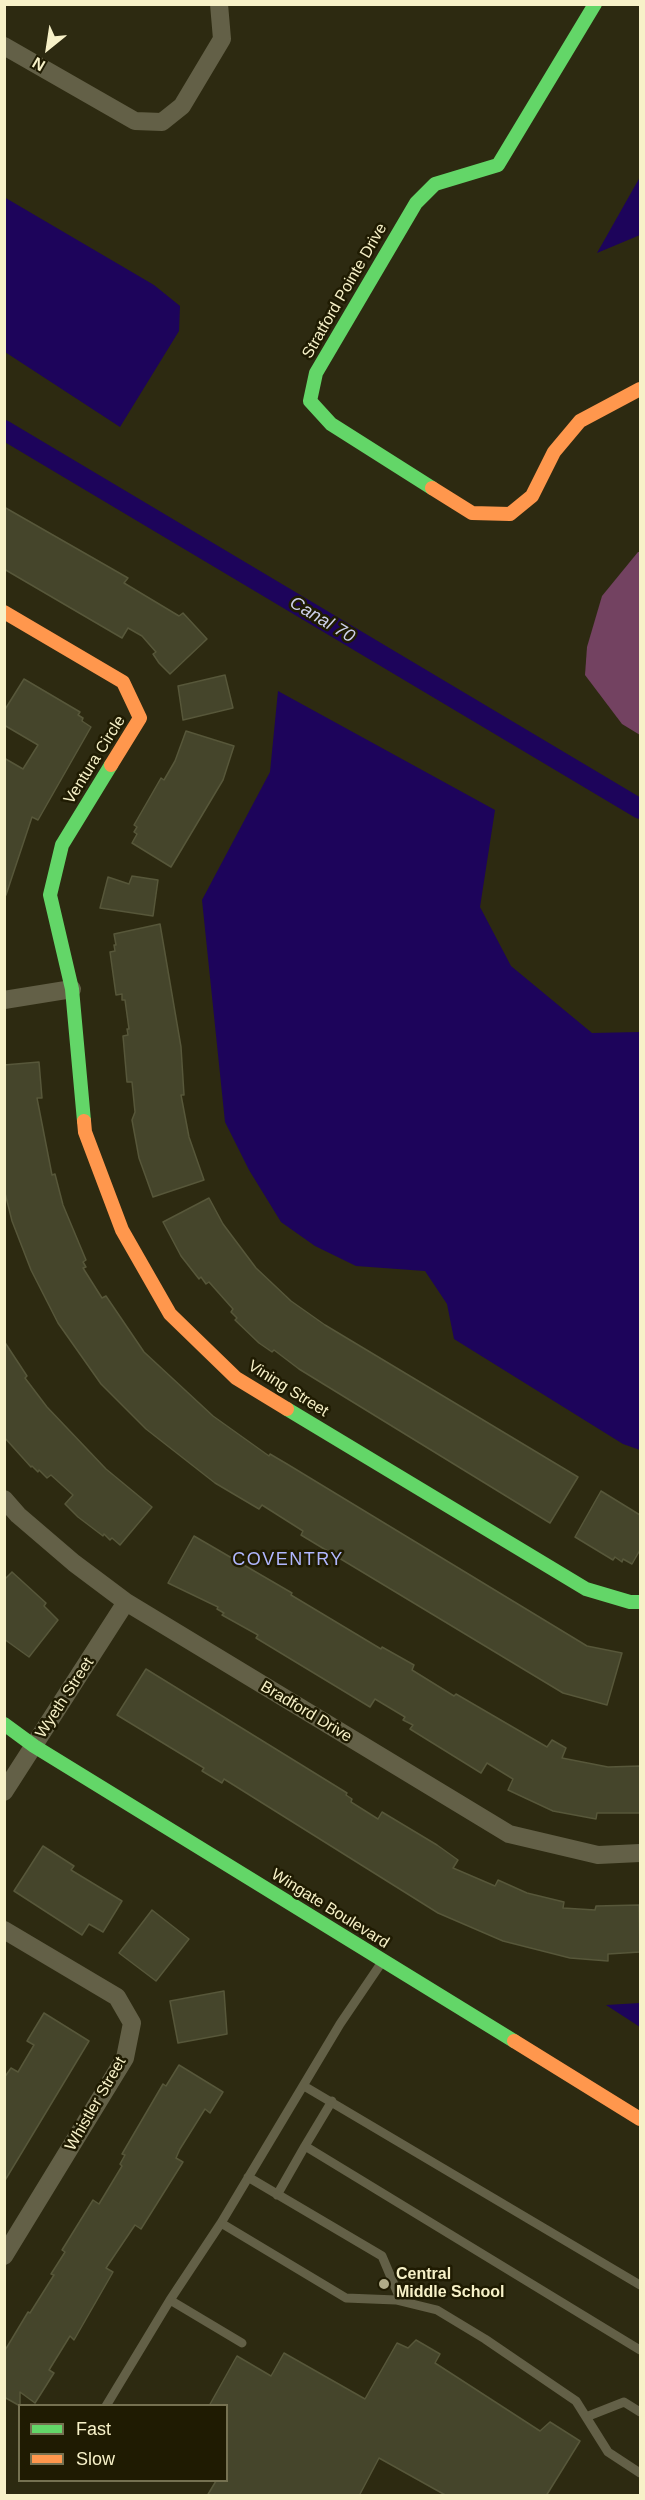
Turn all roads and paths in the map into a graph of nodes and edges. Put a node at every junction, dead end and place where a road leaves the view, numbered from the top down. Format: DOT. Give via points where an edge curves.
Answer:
graph roads {
  1 [pos="219,4"];
  2 [pos="595,4"];
  3 [pos="4,46"];
  4 [pos="640,389"];
  5 [pos="4,612"];
  6 [pos="72,989"];
  7 [pos="4,1000"];
  8 [pos="4,1499"];
  9 [pos="126,1602"];
  10 [pos="640,1602"];
  11 [pos="4,1724"];
  12 [pos="34,1746"];
  13 [pos="4,1792"];
  14 [pos="640,1853"];
  15 [pos="4,1930"];
  16 [pos="383,1960"];
  17 [pos="304,2086"];
  18 [pos="332,2101"];
  19 [pos="640,2119"];
  20 [pos="305,2146"];
  21 [pos="248,2177"];
  22 [pos="277,2195"];
  23 [pos="221,2223"];
  24 [pos="4,2256"];
  25 [pos="640,2285"];
  26 [pos="170,2300"];
  27 [pos="401,2301"];
  28 [pos="242,2343"];
  29 [pos="640,2350"];
  30 [pos="106,2404"];
  31 [pos="640,2412"];
  32 [pos="586,2417"];
  33 [pos="640,2473"];
  1 -- 3 [label="street" via="222,39 182,106 162,122 135,121"];
  2 -- 4 [label="street, Stratford Pointe Drive" via="498,165 435,184 416,203 316,373 310,401 331,424 472,513 510,514 532,496 554,452 580,421"];
  5 -- 6 [label="street, Ventura Circle" via="123,682 140,718 62,845 50,895"];
  6 -- 7 [label="street"];
  6 -- 10 [label="street, Vining Street" via="85,1132 122,1230 170,1314 236,1378 586,1589"];
  8 -- 9 [label="street, Bradford Drive" via="74,1563"];
  9 -- 12 [label="street, Wyeth Street"];
  9 -- 14 [label="street, Bradford Drive" via="508,1834 598,1855"];
  11 -- 12 [label="street, Wingate Boulevard"];
  12 -- 13 [label="street, Wyeth Street"];
  12 -- 16 [label="street, Wingate Boulevard"];
  15 -- 24 [label="street, Whistler Street" via="117,1997 132,2023 125,2058"];
  16 -- 17 [label="lane"];
  16 -- 19 [label="street, Wingate Boulevard"];
  17 -- 18 [label="lane"];
  17 -- 21 [label="lane"];
  18 -- 20 [label="lane"];
  18 -- 25 [label="lane"];
  20 -- 22 [label="lane"];
  20 -- 29 [label="lane"];
  21 -- 22 [label="lane"];
  21 -- 23 [label="lane"];
  22 -- 27 [label="lane" via="382,2256"];
  23 -- 26 [label="lane"];
  23 -- 27 [label="lane" via="346,2298"];
  26 -- 28 [label="lane"];
  26 -- 30 [label="lane"];
  27 -- 32 [label="lane" via="436,2310 486,2339 576,2401"];
  31 -- 32 [label="lane" via="624,2402"];
  32 -- 33 [label="lane" via="608,2452"];
}
